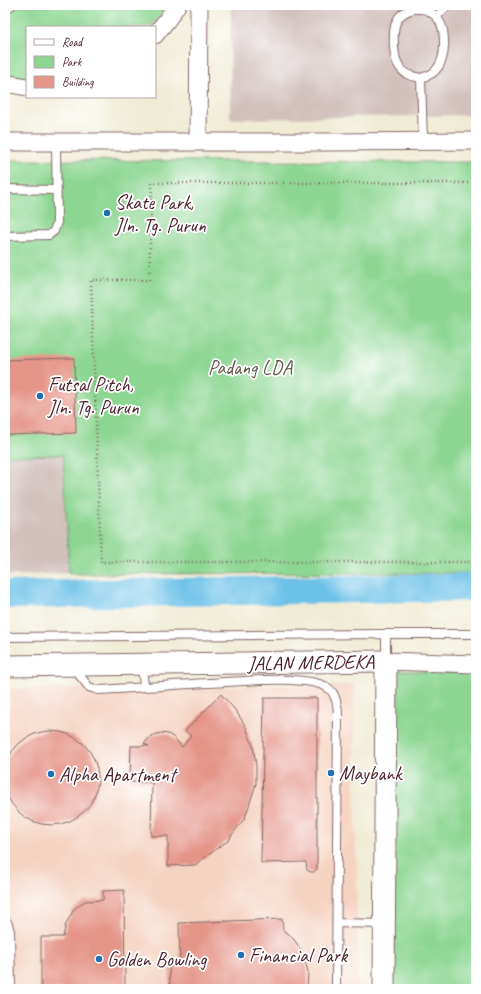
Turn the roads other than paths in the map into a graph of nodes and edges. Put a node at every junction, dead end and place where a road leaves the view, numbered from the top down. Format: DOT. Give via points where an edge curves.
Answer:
graph roads {
  1 [pos="12,5"];
  2 [pos="177,5"];
  3 [pos="199,5"];
  4 [pos="448,5"];
  5 [pos="5,10"];
  6 [pos="437,16"];
  7 [pos="156,34"];
  8 [pos="421,78"];
  9 [pos="5,83"];
  10 [pos="26,88"];
  11 [pos="423,141"];
  12 [pos="476,141"];
  13 [pos="5,142"];
  14 [pos="56,142"];
  15 [pos="198,142"];
  16 [pos="5,189"];
  17 [pos="57,190"];
  18 [pos="5,236"];
  19 [pos="386,634"];
  20 [pos="476,634"];
  21 [pos="5,637"];
  22 [pos="386,661"];
  23 [pos="142,664"];
  24 [pos="476,664"];
  25 [pos="78,665"];
  26 [pos="5,666"];
  27 [pos="263,671"];
  28 [pos="144,687"];
  29 [pos="5,920"];
  30 [pos="337,923"];
  31 [pos="384,924"];
  32 [pos="11,989"];
  33 [pos="336,989"];
  34 [pos="384,989"];
  1 -- 5 [label="lane"];
  2 -- 7 [label="street"];
  3 -- 15 [label="street"];
  4 -- 6 [label="lane"];
  6 -- 8 [label="lane" via="444,39 442,58 435,71"];
  6 -- 8 [label="lane" via="421,8 409,10 398,19 394,28 396,62 409,76"];
  8 -- 11 [label="lane"];
  9 -- 10 [label="street"];
  11 -- 12 [label="street"];
  11 -- 15 [label="street"];
  13 -- 14 [label="street"];
  14 -- 15 [label="street"];
  14 -- 17 [label="lane"];
  16 -- 17 [label="lane"];
  17 -- 18 [label="lane" via="57,222 54,231 49,235"];
  19 -- 20 [label="lane"];
  19 -- 21 [label="lane"];
  19 -- 22 [label="lane"];
  22 -- 24 [label="street"];
  22 -- 27 [label="street, JALAN MERDEKA"];
  22 -- 31 [label="street, JALAN MERDEKA"];
  23 -- 25 [label="street, JALAN MERDEKA"];
  23 -- 27 [label="street, JALAN MERDEKA"];
  23 -- 28 [label="lane"];
  25 -- 26 [label="street, JALAN MERDEKA"];
  25 -- 28 [label="lane" via="80,676 89,687 98,690"];
  27 -- 28 [label="lane"];
  27 -- 30 [label="lane" via="330,688 338,707"];
  29 -- 32 [label="lane" via="10,931"];
  30 -- 31 [label="lane"];
  30 -- 33 [label="lane"];
  31 -- 34 [label="street, JALAN MERDEKA"];
}
